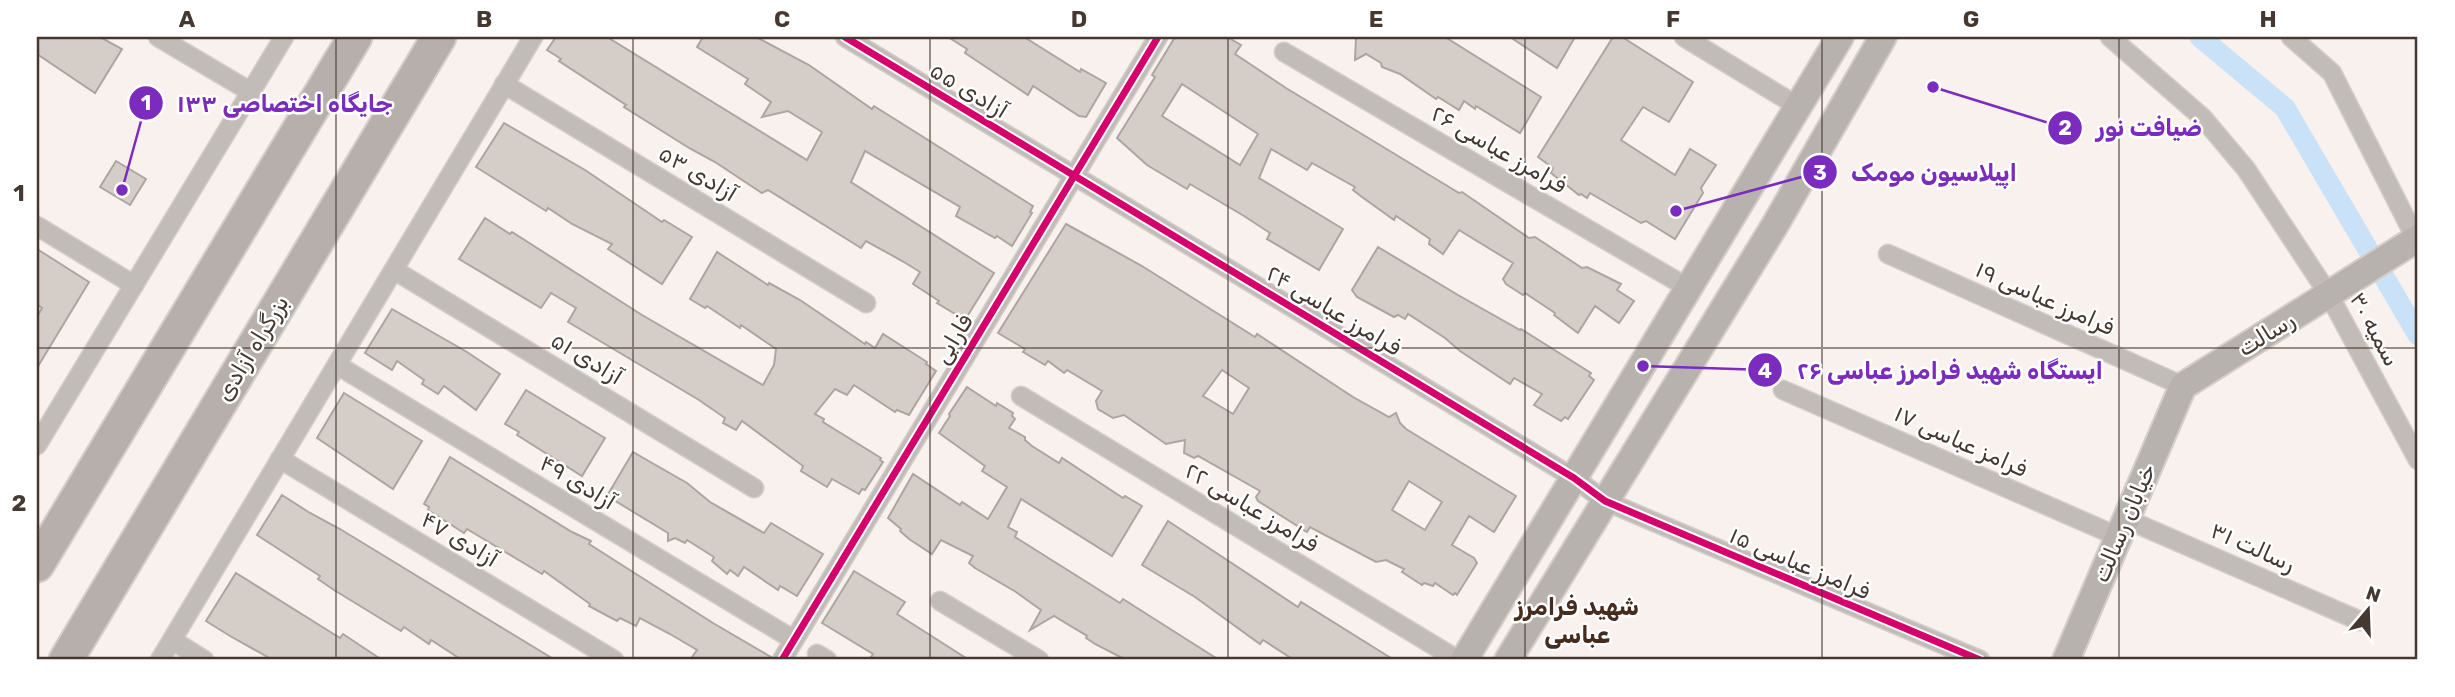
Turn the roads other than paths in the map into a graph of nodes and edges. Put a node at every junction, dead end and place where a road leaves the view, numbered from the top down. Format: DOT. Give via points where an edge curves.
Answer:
graph roads {
  1 [pos="159,37"];
  2 [pos="284,37"];
  3 [pos="355,37"];
  4 [pos="439,37"];
  5 [pos="533,37"];
  6 [pos="845,37"];
  7 [pos="1157,37"];
  8 [pos="1684,37"];
  9 [pos="1840,37"];
  10 [pos="1883,37"];
  11 [pos="2110,37"];
  12 [pos="2291,37"];
  13 [pos="1284,52"];
  14 [pos="505,84"];
  15 [pos="251,92"];
  16 [pos="1799,107"];
  17 [pos="1074,175"];
  18 [pos="37,226"];
  19 [pos="2417,239"];
  20 [pos="1888,254"];
  21 [pos="394,270"];
  22 [pos="134,285"];
  23 [pos="1690,289"];
  24 [pos="2340,289"];
  25 [pos="866,303"];
  26 [pos="337,365"];
  27 [pos="2183,386"];
  28 [pos="142,390"];
  29 [pos="1783,390"];
  30 [pos="1021,396"];
  31 [pos="37,445"];
  32 [pos="280,459"];
  33 [pos="2418,460"];
  34 [pos="1574,478"];
  35 [pos="754,488"];
  36 [pos="1605,501"];
  37 [pos="37,524"];
  38 [pos="2122,528"];
  39 [pos="37,565"];
  40 [pos="940,601"];
  41 [pos="2360,621"];
  42 [pos="172,640"];
  43 [pos="794,640"];
  44 [pos="66,660"];
  45 [pos="160,660"];
  46 [pos="204,660"];
  47 [pos="614,660"];
  48 [pos="782,660"];
  49 [pos="1039,660"];
  50 [pos="1458,660"];
  51 [pos="1464,660"];
  52 [pos="1508,660"];
  53 [pos="1980,660"];
  54 [pos="2066,660"];
  1 -- 15 [label="street"];
  2 -- 15 [label="street"];
  3 -- 28 [label="highway"];
  4 -- 44 [label="highway, بزرگراه آزادی"];
  5 -- 14 [label="street"];
  6 -- 17 [label="street, آزادی ۵۵"];
  7 -- 17 [label="street, فارابی"];
  8 -- 16 [label="street"];
  9 -- 16 [label="main road"];
  10 -- 36 [label="main road" via="1775,225"];
  11 -- 24 [label="street, سمیه ۳۰" via="2203,118"];
  12 -- 19 [label="street" via="2332,73"];
  13 -- 23 [label="street, فرامرز عباسی ۲۶"];
  14 -- 21 [label="street"];
  14 -- 25 [label="street, ۵۳ آزادی"];
  15 -- 22 [label="street"];
  16 -- 23 [label="main road"];
  17 -- 34 [label="street, فرامرز عباسی ۲۴"];
  17 -- 43 [label="street, فارابی"];
  18 -- 22 [label="street"];
  19 -- 24 [label="main road, رسالت"];
  20 -- 27 [label="street, فرامرز عباسی ۱۹"];
  21 -- 26 [label="street"];
  21 -- 35 [label="street, ۵۱ آزادی"];
  22 -- 31 [label="street"];
  23 -- 34 [label="main road"];
  24 -- 27 [label="main road, رسالت"];
  24 -- 33 [label="street, سمیه ۳۰"];
  26 -- 32 [label="street"];
  26 -- 43 [label="street, ۴۹ آزادی"];
  27 -- 38 [label="main road, خیابان رسالت"];
  28 -- 37 [label="highway"];
  28 -- 39 [label="highway"];
  29 -- 38 [label="street, فرامز عباسی ۱۷"];
  30 -- 50 [label="street, فرامرز عباسی ۲۲"];
  32 -- 42 [label="street"];
  32 -- 47 [label="street, ۴۷ آزادی"];
  34 -- 36 [label="street, فرامرز عباسی ۲۴"];
  34 -- 51 [label="main road"];
  36 -- 52 [label="main road"];
  36 -- 53 [label="street, فرامرز عباسی ۱۵"];
  38 -- 41 [label="street, رسالت ۳۱"];
  38 -- 54 [label="main road, خیابان رسالت"];
  40 -- 49 [label="street"];
  42 -- 45 [label="street"];
  42 -- 46 [label="street"];
  43 -- 48 [label="street, فارابی"];
}
